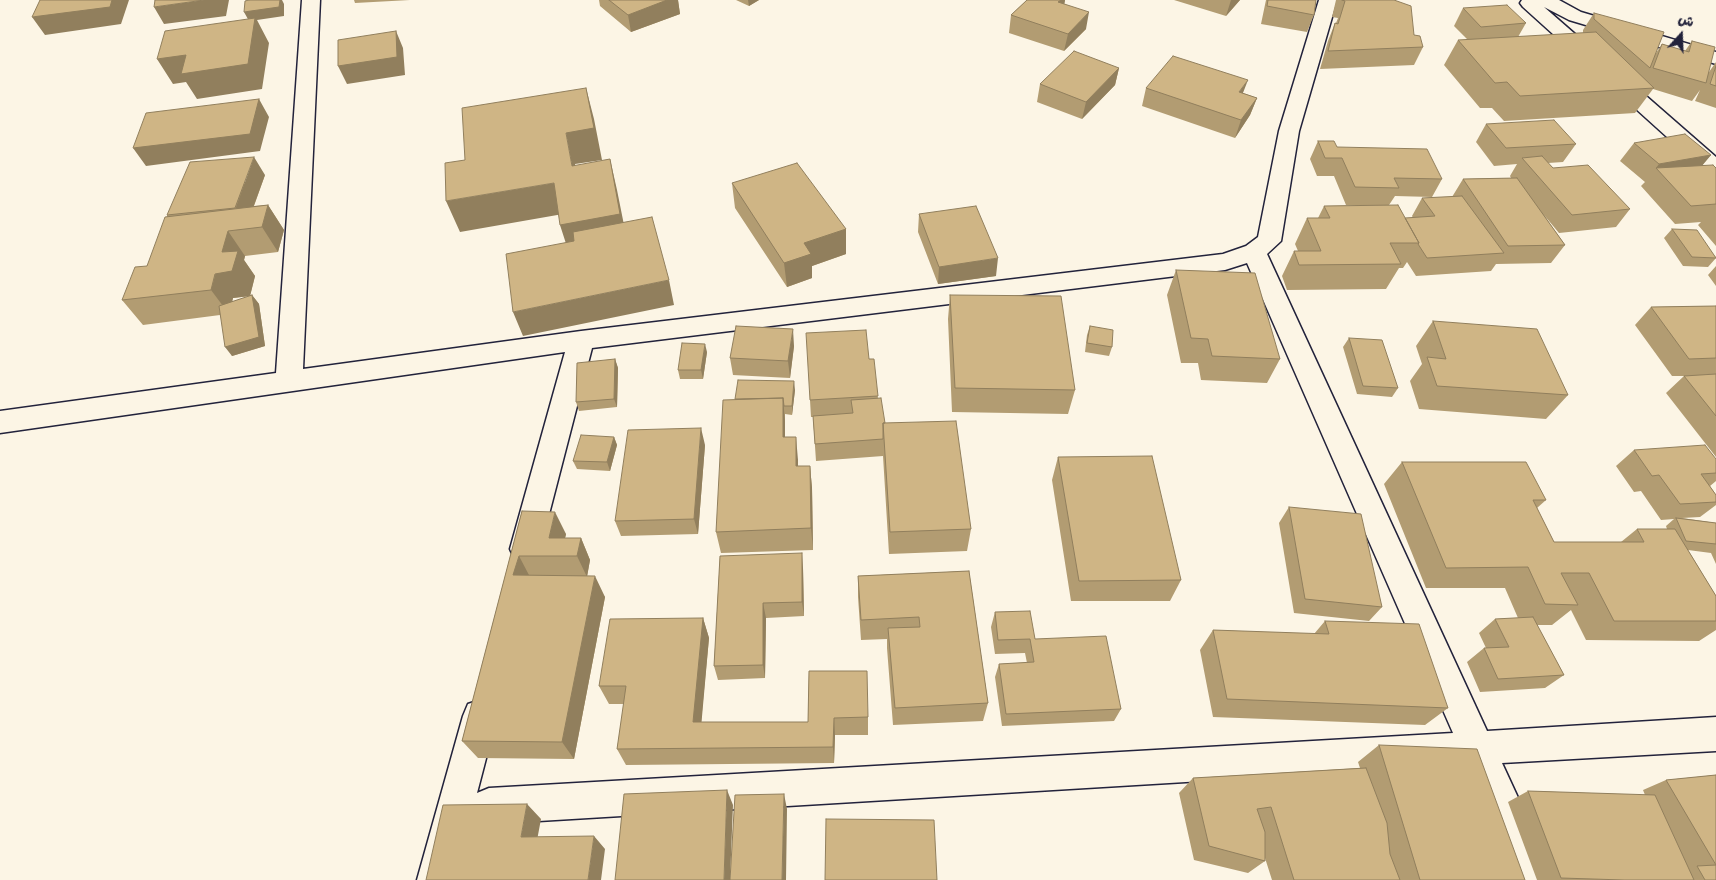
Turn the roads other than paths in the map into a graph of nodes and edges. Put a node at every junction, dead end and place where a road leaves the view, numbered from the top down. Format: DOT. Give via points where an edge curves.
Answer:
graph roads {
  1 [pos="311,0"];
  2 [pos="1328,0"];
  3 [pos="1530,1"];
  4 [pos="1716,58"];
  5 [pos="1716,169"];
  6 [pos="1254,252"];
  7 [pos="581,340"];
  8 [pos="289,382"];
  9 [pos="0,422"];
  10 [pos="517,579"];
  11 [pos="486,694"];
  12 [pos="1716,734"];
  13 [pos="1478,750"];
  14 [pos="455,808"];
  15 [pos="436,880"];
  16 [pos="1537,880"];
  1 -- 8 [label="street"];
  2 -- 6 [label="street" via="1289,132 1269,241"];
  3 -- 4 [label="street"];
  3 -- 5 [label="street"];
  6 -- 7 [label="street" via="1225,262"];
  6 -- 13 [label="street"];
  7 -- 8 [label="street"];
  7 -- 10 [label="street"];
  8 -- 9 [label="street"];
  11 -- 14 [label="street"];
  12 -- 13 [label="street"];
  13 -- 14 [label="street"];
  13 -- 16 [label="street"];
  14 -- 15 [label="street"];
}
